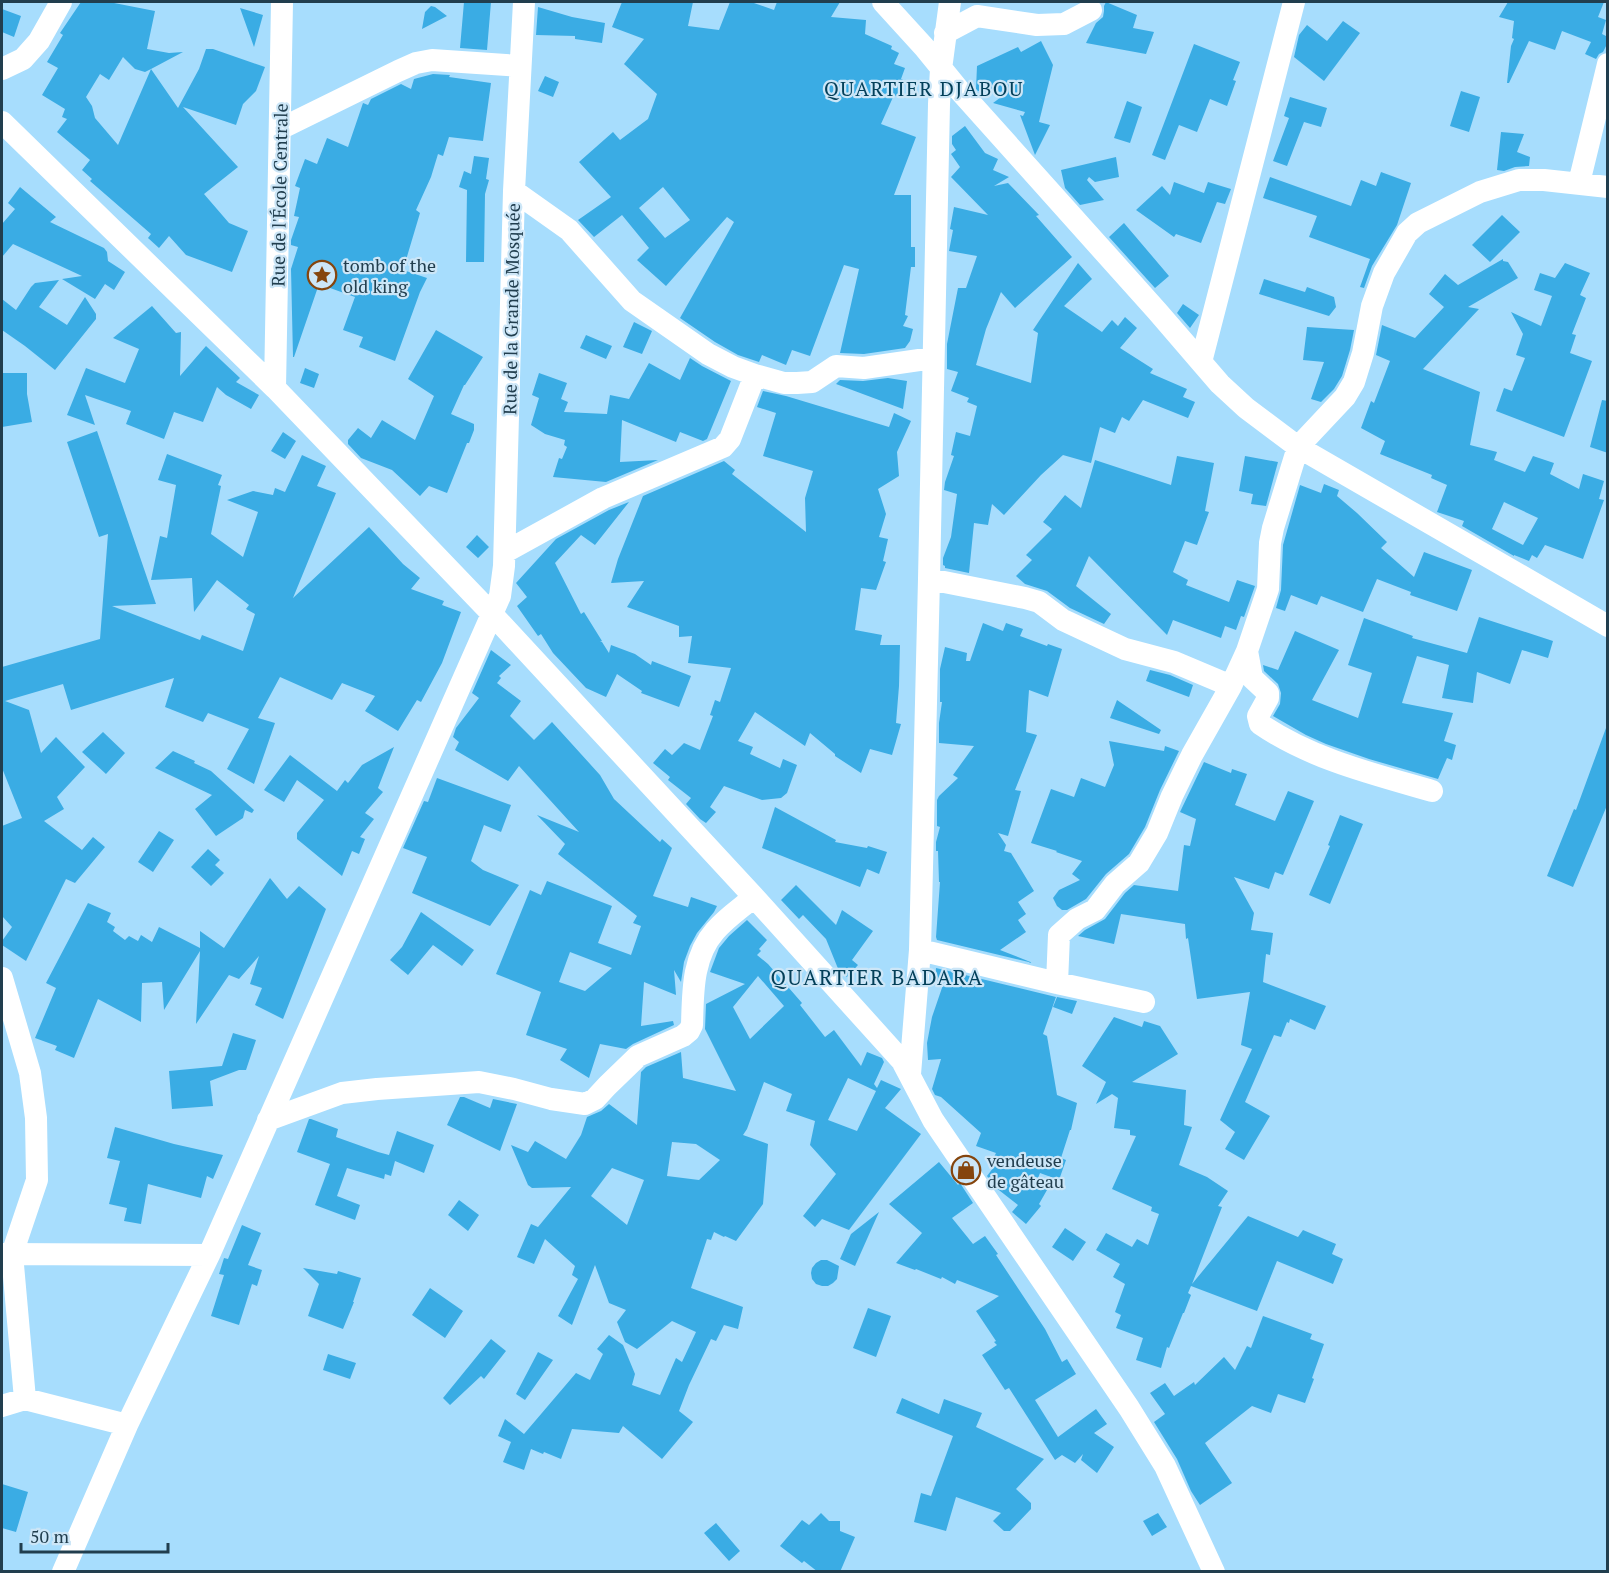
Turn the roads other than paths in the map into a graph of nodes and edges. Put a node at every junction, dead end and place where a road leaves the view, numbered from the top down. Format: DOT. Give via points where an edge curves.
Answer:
graph roads {
  1 [pos="61,2"];
  2 [pos="282,2"];
  3 [pos="524,2"];
  4 [pos="883,2"];
  5 [pos="950,2"];
  6 [pos="1294,2"];
  7 [pos="1091,10"];
  8 [pos="945,33"];
  9 [pos="1608,64"];
  10 [pos="520,66"];
  11 [pos="2,69"];
  12 [pos="941,69"];
  13 [pos="2,122"];
  14 [pos="280,129"];
  15 [pos="1579,183"];
  16 [pos="1608,187"];
  17 [pos="514,191"];
  18 [pos="933,357"];
  19 [pos="1201,362"];
  20 [pos="755,375"];
  21 [pos="275,388"];
  22 [pos="1298,447"];
  23 [pos="505,552"];
  24 [pos="929,579"];
  25 [pos="492,615"];
  26 [pos="1608,626"];
  27 [pos="1247,651"];
  28 [pos="1231,686"];
  29 [pos="1432,791"];
  30 [pos="754,897"];
  31 [pos="920,950"];
  32 [pos="2,978"];
  33 [pos="1057,983"];
  34 [pos="1144,1002"];
  35 [pos="910,1074"];
  36 [pos="268,1120"];
  37 [pos="7,1254"];
  38 [pos="209,1255"];
  39 [pos="25,1399"];
  40 [pos="2,1406"];
  41 [pos="127,1425"];
  42 [pos="63,1572"];
  43 [pos="1214,1572"];
  1 -- 11 [label="street" via="39,41 23,59"];
  2 -- 14 [label="street, Rue de l'École Centrale"];
  3 -- 10 [label="street, Rue de la Grande Mosquée"];
  4 -- 12 [label="street"];
  5 -- 8 [label="street"];
  6 -- 19 [label="street"];
  7 -- 8 [label="street" via="1064,24 1037,25 977,16"];
  8 -- 12 [label="street"];
  9 -- 15 [label="street"];
  10 -- 14 [label="street" via="432,60 416,63"];
  10 -- 17 [label="street, Rue de la Grande Mosquée"];
  12 -- 18 [label="street"];
  12 -- 19 [label="street"];
  13 -- 21 [label="street"];
  14 -- 21 [label="street, Rue de l'École Centrale"];
  15 -- 16 [label="street"];
  15 -- 22 [label="street" via="1519,180 1480,192 1418,223 1407,233 1384,273 1372,306 1354,382"];
  17 -- 20 [label="street" via="569,230 632,301 708,354"];
  17 -- 23 [label="street, Rue de la Grande Mosquée"];
  18 -- 20 [label="street" via="864,368 836,366 812,382 784,383"];
  18 -- 24 [label="street"];
  19 -- 22 [label="street" via="1246,408"];
  20 -- 23 [label="street" via="730,439 723,447 603,498"];
  21 -- 25 [label="street"];
  22 -- 26 [label="street"];
  22 -- 27 [label="street" via="1273,528 1268,589"];
  23 -- 25 [label="street, Rue de la Grande Mosquée" via="500,596"];
  24 -- 28 [label="street" via="1039,602 1063,620 1125,649 1174,662"];
  24 -- 31 [label="street"];
  25 -- 30 [label="street"];
  25 -- 36 [label="street, Rue de la Grande Mosquée"];
  27 -- 28 [label="street"];
  27 -- 29 [label="street" via="1252,678 1268,693 1258,716 1260,724 1280,738 1349,767"];
  28 -- 33 [label="street" via="1139,863 1115,884 1095,910 1059,935"];
  30 -- 35 [label="street"];
  30 -- 36 [label="street" via="716,930 702,951 696,966 689,1031 638,1056 595,1099 585,1104 479,1082 342,1093"];
  31 -- 33 [label="street"];
  31 -- 35 [label="street"];
  32 -- 37 [label="street" via="30,1073 36,1118 37,1180"];
  33 -- 34 [label="street"];
  35 -- 43 [label="street" via="933,1120 1165,1466"];
  36 -- 38 [label="street, Rue de la Grande Mosquée"];
  37 -- 38 [label="street"];
  37 -- 39 [label="street"];
  38 -- 41 [label="street, Rue de la Grande Mosquée"];
  39 -- 40 [label="street"];
  39 -- 41 [label="street"];
  41 -- 42 [label="street, Rue de la Grande Mosquée"];
}
